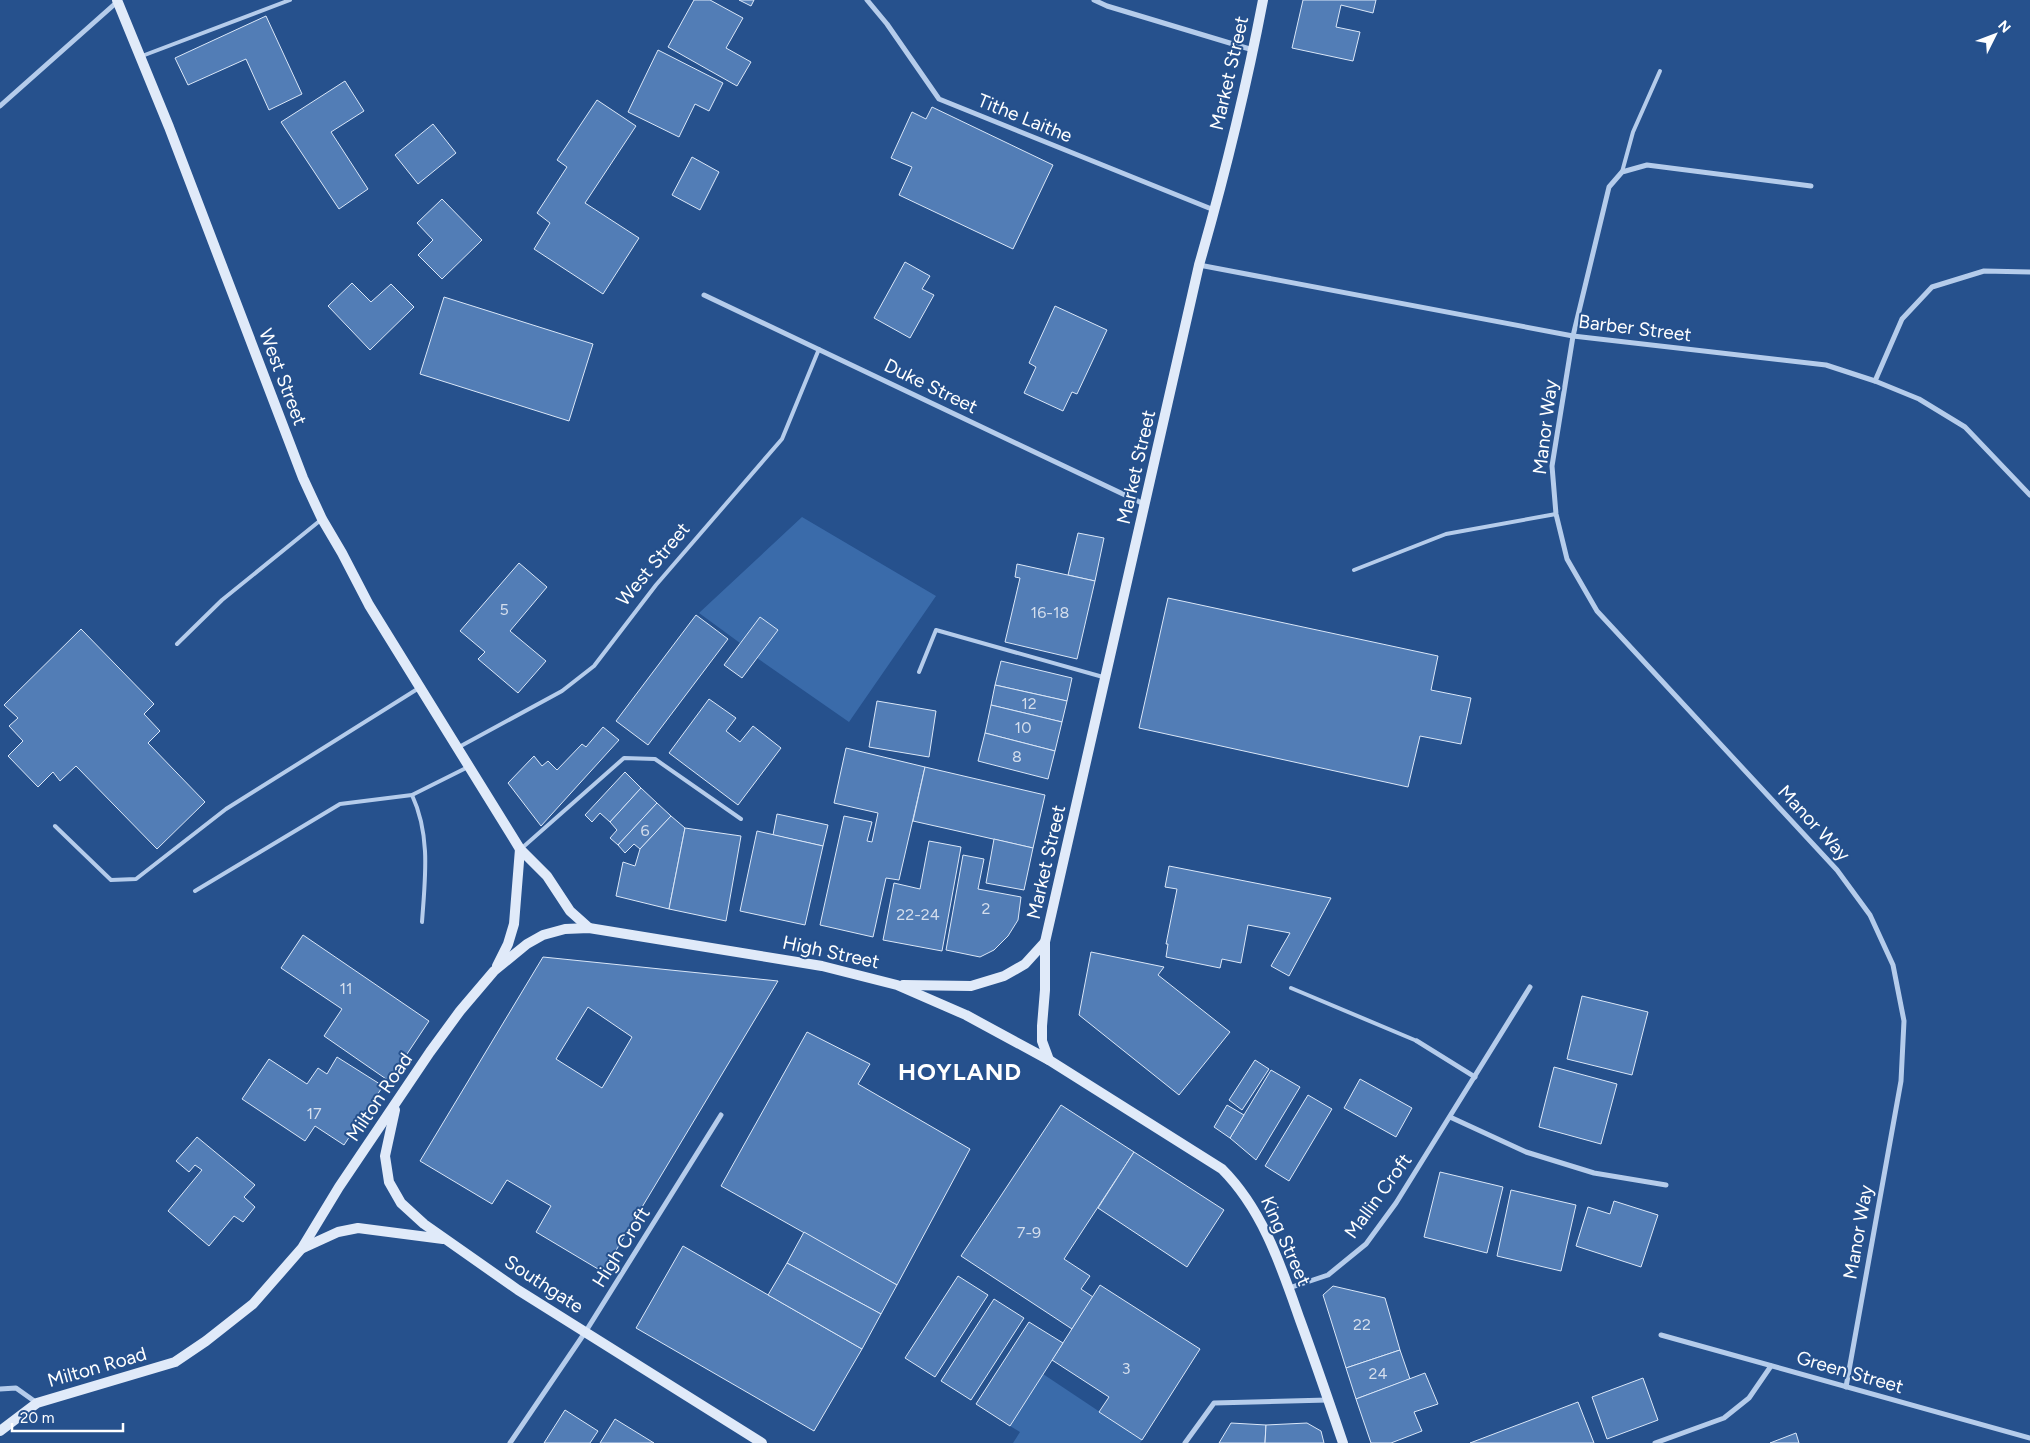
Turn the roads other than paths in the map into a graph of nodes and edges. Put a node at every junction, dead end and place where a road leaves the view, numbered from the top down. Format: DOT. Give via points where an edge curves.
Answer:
graph roads {
  1 [pos="290,0"];
  2 [pos="867,0"];
  3 [pos="1094,0"];
  4 [pos="1264,0"];
  5 [pos="117,1"];
  6 [pos="1254,50"];
  7 [pos="140,57"];
  8 [pos="1660,71"];
  9 [pos="0,106"];
  10 [pos="1622,172"];
  11 [pos="1811,186"];
  12 [pos="1215,210"];
  13 [pos="1199,265"];
  14 [pos="2030,272"];
  15 [pos="704,295"];
  16 [pos="1573,336"];
  17 [pos="819,349"];
  18 [pos="1875,381"];
  19 [pos="2030,495"];
  20 [pos="1145,504"];
  21 [pos="1556,514"];
  22 [pos="322,519"];
  23 [pos="1354,570"];
  24 [pos="177,644"];
  25 [pos="919,672"];
  26 [pos="1105,678"];
  27 [pos="419,688"];
  28 [pos="457,748"];
  29 [pos="468,767"];
  30 [pos="412,795"];
  31 [pos="741,819"];
  32 [pos="55,826"];
  33 [pos="520,849"];
  34 [pos="195,891"];
  35 [pos="422,922"];
  36 [pos="589,928"];
  37 [pos="1046,942"];
  38 [pos="494,972"];
  39 [pos="897,985"];
  40 [pos="1530,987"];
  41 [pos="1291,988"];
  42 [pos="1417,1041"];
  43 [pos="1049,1060"];
  44 [pos="1475,1077"];
  45 [pos="397,1104"];
  46 [pos="721,1115"];
  47 [pos="1450,1117"];
  48 [pos="1666,1186"];
  49 [pos="447,1239"];
  50 [pos="302,1248"];
  51 [pos="1289,1288"];
  52 [pos="586,1331"];
  53 [pos="1662,1335"];
  54 [pos="1771,1366"];
  55 [pos="1846,1387"];
  56 [pos="0,1389"];
  57 [pos="1329,1400"];
  58 [pos="37,1403"];
  59 [pos="0,1431"];
  60 [pos="2030,1438"];
  61 [pos="510,1443"];
  62 [pos="762,1443"];
  63 [pos="1185,1443"];
  64 [pos="1343,1443"];
  65 [pos="1655,1443"];
  1 -- 7 [label="lane"];
  2 -- 12 [label="street, Tithe Laithe" via="939,99"];
  3 -- 6 [label="street"];
  4 -- 6 [label="main road, Market Street"];
  5 -- 7 [label="main road, West Street"];
  5 -- 9 [label="street"];
  6 -- 12 [label="main road, Market Street"];
  7 -- 22 [label="main road, West Street" via="303,478"];
  8 -- 10 [label="lane" via="1633,132"];
  10 -- 11 [label="street" via="1647,165"];
  10 -- 16 [label="street, Manor Way" via="1609,187"];
  12 -- 13 [label="main road, Market Street"];
  13 -- 16 [label="street, Barber Street"];
  13 -- 20 [label="main road, Market Street"];
  14 -- 18 [label="street" via="1984,271 1932,287 1902,319"];
  15 -- 17 [label="street, Duke Street"];
  16 -- 18 [label="street, Barber Street" via="1826,365"];
  16 -- 21 [label="street, Manor Way" via="1552,466"];
  17 -- 20 [label="street, Duke Street"];
  17 -- 28 [label="lane, West Street" via="782,439 656,585 594,666 562,691"];
  18 -- 19 [label="street, Barber Street" via="1919,399 1965,427"];
  20 -- 26 [label="main road, Market Street"];
  21 -- 23 [label="lane" via="1446,534"];
  21 -- 55 [label="street, Manor Way" via="1568,559 1596,611 1837,870 1870,915 1893,965 1904,1021 1901,1081"];
  22 -- 24 [label="lane" via="222,600"];
  22 -- 27 [label="main road, West Street"];
  25 -- 26 [label="lane" via="936,630"];
  26 -- 37 [label="main road, Market Street"];
  27 -- 28 [label="main road, West Street"];
  27 -- 32 [label="lane" via="226,809 136,880 111,880"];
  28 -- 29 [label="main road, West Street"];
  29 -- 30 [label="lane"];
  29 -- 33 [label="main road, West Street"];
  30 -- 34 [label="lane" via="340,804"];
  30 -- 35 [label="lane" via="424,833 426,865"];
  31 -- 33 [label="lane" via="654,759 624,758"];
  33 -- 36 [label="main road, West Street" via="547,876 570,911"];
  33 -- 38 [label="main road" via="514,924"];
  36 -- 38 [label="main road, High Street" via="565,929 543,935 526,944"];
  36 -- 39 [label="main road, High Street" via="822,966"];
  37 -- 39 [label="main road, Market Street" via="1025,964 1004,976 971,986"];
  37 -- 43 [label="main road, Market Street" via="1042,1041"];
  38 -- 45 [label="main road, Milton Road" via="460,1011"];
  39 -- 43 [label="main road, High Street" via="966,1015"];
  40 -- 44 [label="street, Mallin Croft"];
  41 -- 42 [label="lane"];
  42 -- 44 [label="street"];
  43 -- 51 [label="main road, King Street" via="1222,1169 1238,1185 1264,1225"];
  44 -- 47 [label="street, Mallin Croft"];
  45 -- 49 [label="main road, Southgate" via="385,1156 389,1182 401,1203"];
  45 -- 50 [label="main road, Milton Road" via="339,1187"];
  46 -- 52 [label="street, High Croft"];
  47 -- 48 [label="street" via="1526,1152 1594,1173"];
  47 -- 51 [label="street, Mallin Croft" via="1366,1244 1328,1275"];
  49 -- 50 [label="main road, Milton Road" via="358,1228 338,1232"];
  49 -- 52 [label="main road, Southgate" via="518,1290"];
  50 -- 58 [label="main road, Milton Road" via="253,1304 175,1362"];
  51 -- 57 [label="main road, King Street"];
  52 -- 61 [label="street, High Croft"];
  52 -- 62 [label="main road, Southgate"];
  53 -- 54 [label="street, Green Street"];
  54 -- 55 [label="street, Green Street"];
  54 -- 65 [label="street" via="1749,1398 1724,1418"];
  55 -- 60 [label="street, Green Street"];
  56 -- 58 [label="street, Milton Road" via="16,1388"];
  57 -- 63 [label="street" via="1214,1403"];
  57 -- 64 [label="main road, King Street"];
  58 -- 59 [label="main road, Milton Road"];
}
